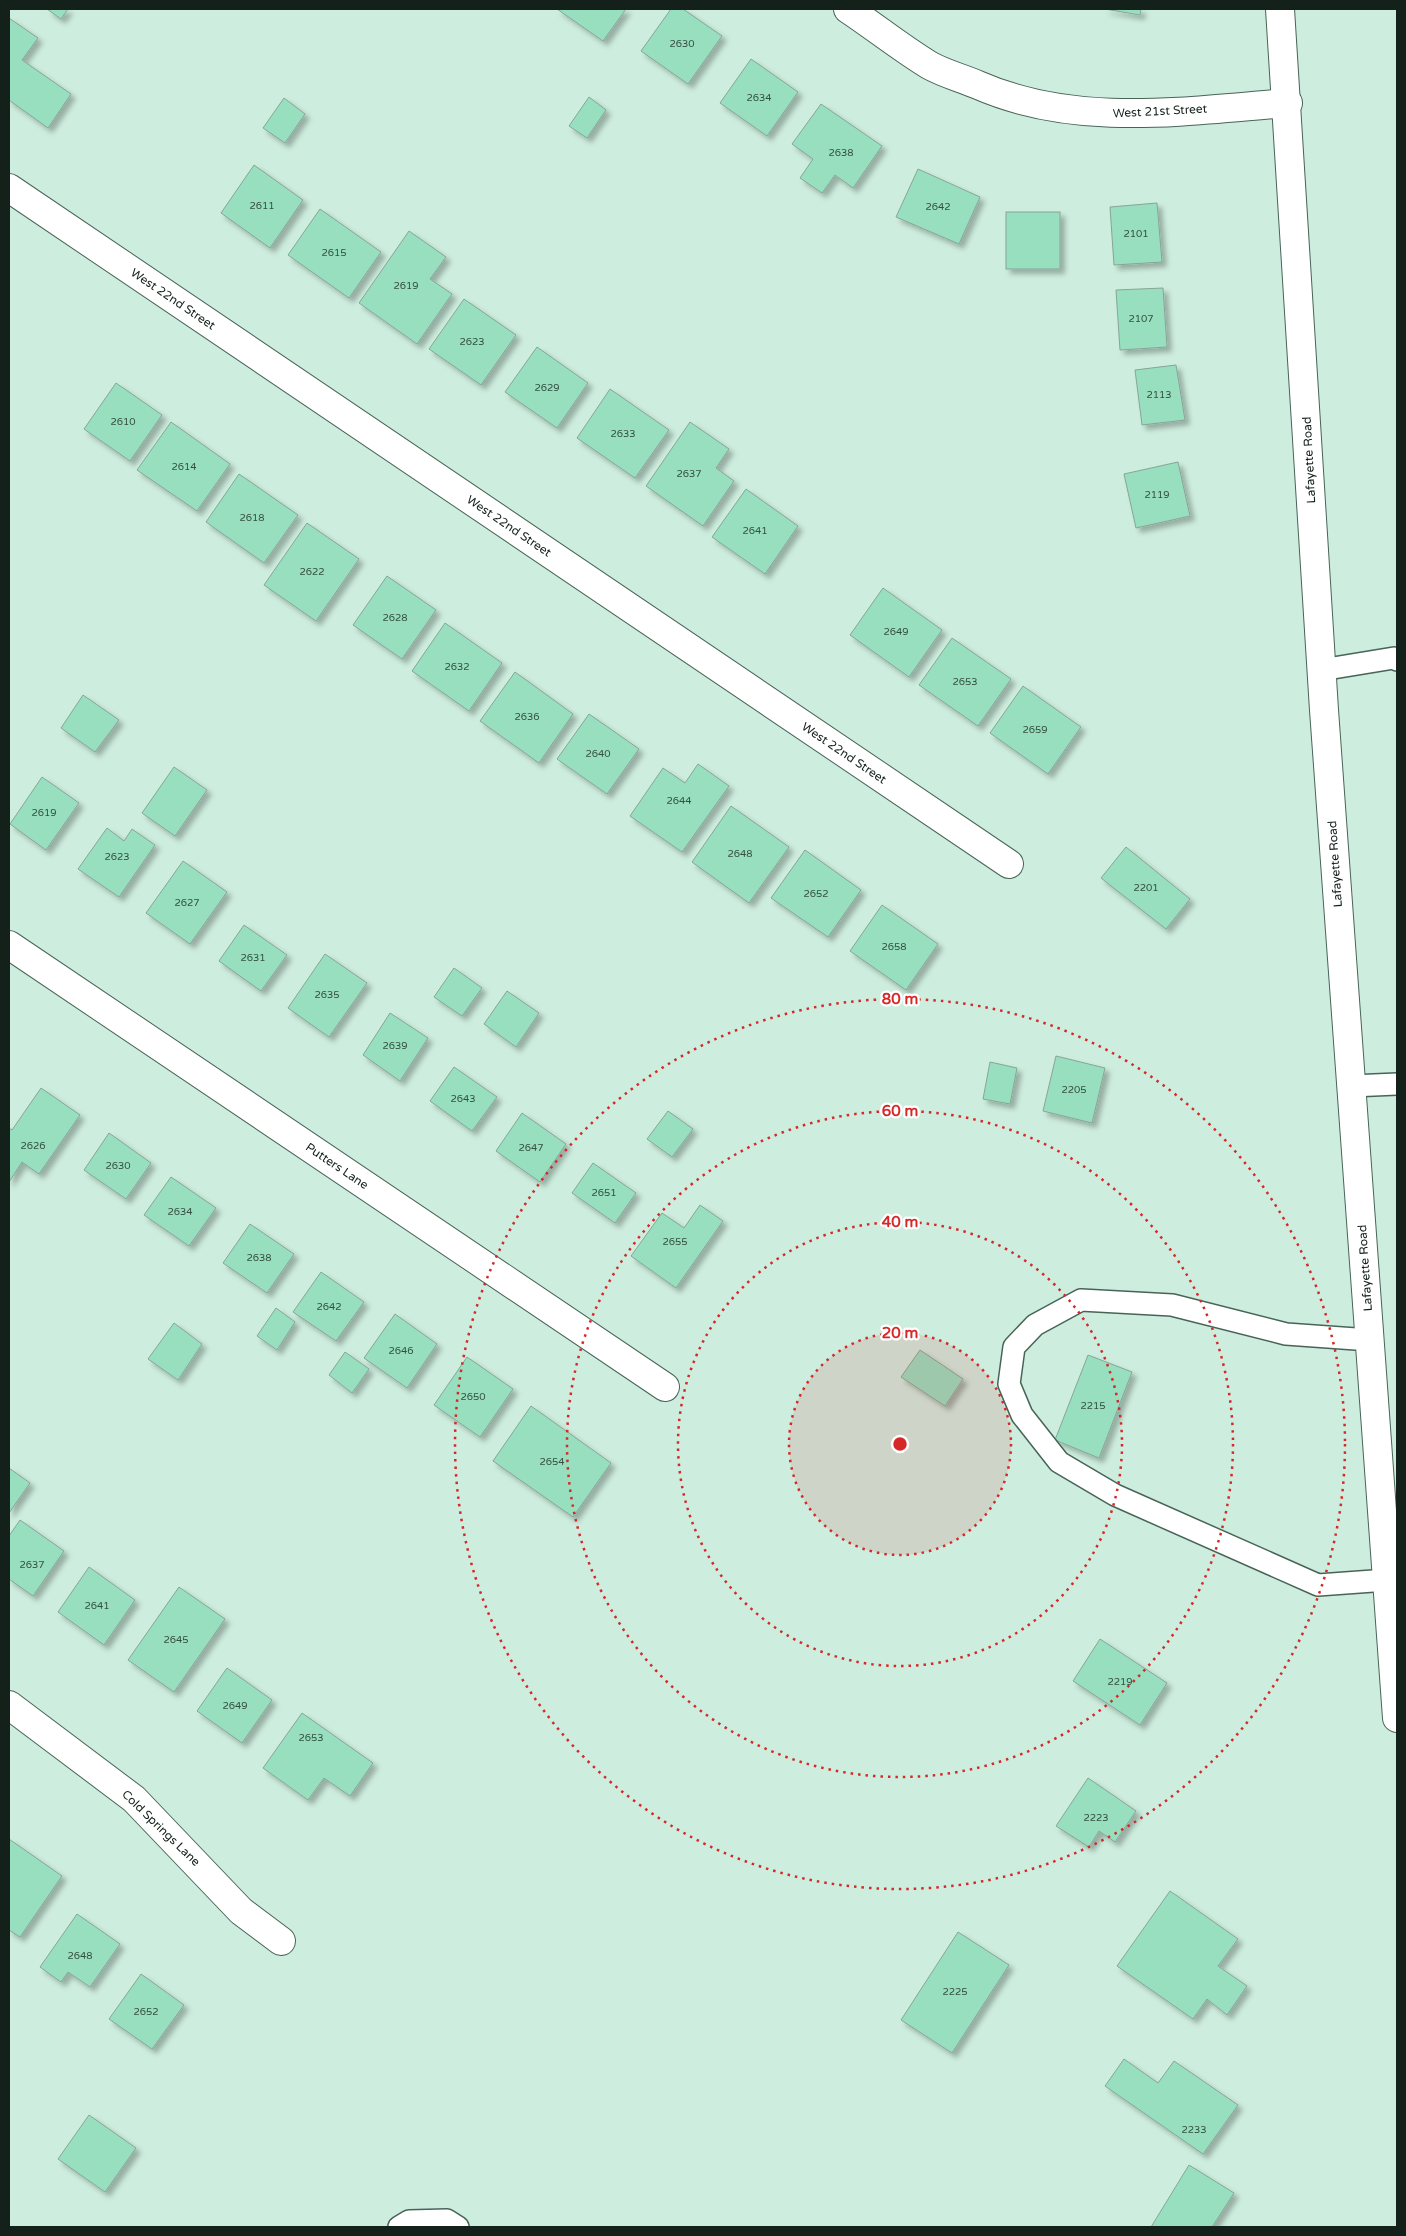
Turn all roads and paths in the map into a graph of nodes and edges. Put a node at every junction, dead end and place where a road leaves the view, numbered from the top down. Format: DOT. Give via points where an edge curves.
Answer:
graph roads {
  1 [pos="848,9"];
  2 [pos="1280,9"];
  3 [pos="1288,103"];
  4 [pos="9,188"];
  5 [pos="1397,660"];
  6 [pos="1322,670"];
  7 [pos="1009,864"];
  8 [pos="9,945"];
  9 [pos="1397,1084"];
  10 [pos="1351,1086"];
  11 [pos="1370,1340"];
  12 [pos="665,1387"];
  13 [pos="1387,1580"];
  14 [pos="9,1705"];
  15 [pos="1397,1718"];
  16 [pos="280,1942"];
  17 [pos="399,2227"];
  18 [pos="458,2227"];
  1 -- 3 [label="street, West 21st Street" via="944,72 992,92 1040,106 1109,114 1143,114"];
  2 -- 3 [label="street, Lafayette Road"];
  3 -- 6 [label="street, Lafayette Road"];
  4 -- 7 [label="street, West 22nd Street"];
  5 -- 6 [label="lane"];
  6 -- 10 [label="street, Lafayette Road"];
  8 -- 12 [label="street, Putters Lane"];
  9 -- 10 [label="lane"];
  10 -- 11 [label="street, Lafayette Road"];
  11 -- 13 [label="street, Lafayette Road"];
  11 -- 13 [label="lane" via="1286,1334 1172,1305 1081,1300 1035,1325 1014,1347 1009,1384 1022,1415 1059,1462 1115,1496 1318,1585"];
  13 -- 15 [label="street, Lafayette Road"];
  14 -- 16 [label="street, Cold Springs Lane" via="134,1799 241,1911"];
  17 -- 18 [label="lane" via="408,2221 447,2220"];
}
